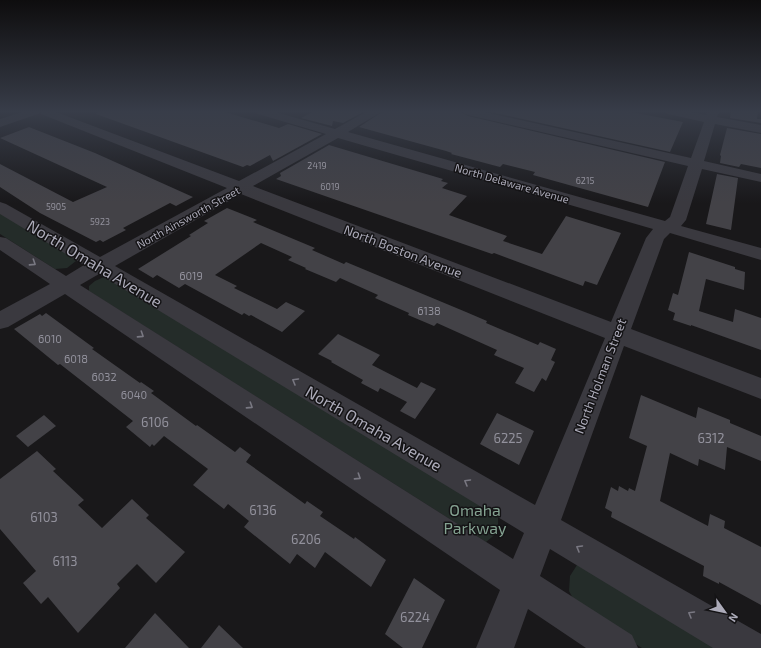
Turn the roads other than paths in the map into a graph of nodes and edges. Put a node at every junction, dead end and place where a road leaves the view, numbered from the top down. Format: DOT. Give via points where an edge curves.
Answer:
graph roads {
  1 [pos="123,142"];
  2 [pos="322,142"];
  3 [pos="366,142"];
  4 [pos="600,142"];
  5 [pos="703,142"];
  6 [pos="695,164"];
  7 [pos="761,178"];
  8 [pos="240,188"];
  9 [pos="0,207"];
  10 [pos="667,227"];
  11 [pos="0,242"];
  12 [pos="761,254"];
  13 [pos="99,266"];
  14 [pos="66,285"];
  15 [pos="0,321"];
  16 [pos="617,333"];
  17 [pos="761,389"];
  18 [pos="542,526"];
  19 [pos="520,584"];
  20 [pos="495,648"];
  21 [pos="619,648"];
  22 [pos="749,648"];
  1 -- 8 [label="street, North Boston Avenue"];
  2 -- 8 [label="street, North Ainsworth Street"];
  3 -- 10 [label="street, North Delaware Avenue"];
  4 -- 6 [label="street"];
  5 -- 6 [label="street, North Holman Street"];
  6 -- 7 [label="street"];
  6 -- 10 [label="street, North Holman Street" via="678,220"];
  8 -- 13 [label="street, North Ainsworth Street"];
  8 -- 16 [label="street, North Boston Avenue"];
  9 -- 13 [label="street, North Omaha Avenue"];
  10 -- 12 [label="street, North Delaware Avenue"];
  10 -- 16 [label="street, North Holman Street" via="655,238"];
  11 -- 14 [label="street, one-way"];
  13 -- 14 [label="street, North Ainsworth Street"];
  18 -- 13 [label="street, North Omaha Avenue, one-way"];
  14 -- 15 [label="street, North Ainsworth Street"];
  14 -- 19 [label="street, one-way"];
  16 -- 17 [label="street, North Boston Avenue"];
  16 -- 18 [label="street, North Holman Street"];
  18 -- 19 [label="street, North Holman Street"];
  22 -- 18 [label="street, North Omaha Avenue, one-way"];
  19 -- 20 [label="street, North Holman Street"];
  19 -- 21 [label="street"];
}
